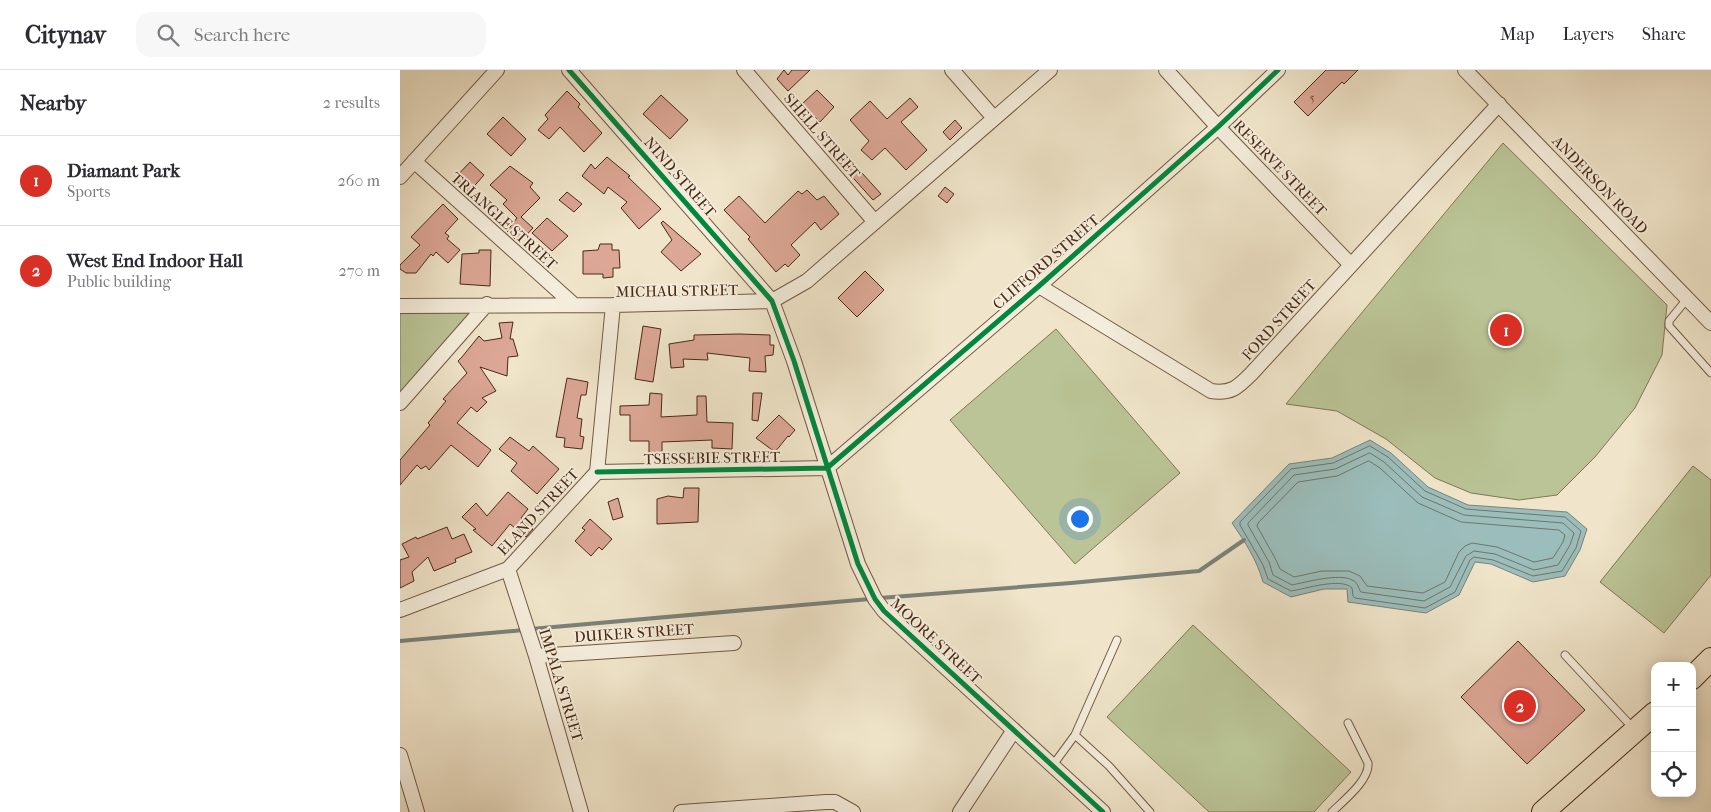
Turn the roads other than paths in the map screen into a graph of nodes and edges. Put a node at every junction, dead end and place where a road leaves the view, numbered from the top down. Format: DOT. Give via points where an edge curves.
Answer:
graph roads {
  1 [pos="497,70"];
  2 [pos="569,70"];
  3 [pos="744,70"];
  4 [pos="952,70"];
  5 [pos="1050,70"];
  6 [pos="1166,70"];
  7 [pos="1278,70"];
  8 [pos="1465,70"];
  9 [pos="1499,104"];
  10 [pos="994,118"];
  11 [pos="1218,127"];
  12 [pos="414,161"];
  13 [pos="400,177"];
  14 [pos="875,222"];
  15 [pos="1351,265"];
  16 [pos="1039,286"];
  17 [pos="1687,299"];
  18 [pos="772,301"];
  19 [pos="487,304"];
  20 [pos="573,304"];
  21 [pos="613,305"];
  22 [pos="400,306"];
  23 [pos="1711,324"];
  24 [pos="1711,373"];
  25 [pos="400,403"];
  26 [pos="827,468"];
  27 [pos="597,472"];
  28 [pos="508,569"];
  29 [pos="400,610"];
  30 [pos="1117,640"];
  31 [pos="734,643"];
  32 [pos="1565,655"];
  33 [pos="536,656"];
  34 [pos="1711,659"];
  35 [pos="1696,674"];
  36 [pos="1651,716"];
  37 [pos="1348,723"];
  38 [pos="1014,730"];
  39 [pos="1635,730"];
  40 [pos="1075,735"];
  41 [pos="400,755"];
  42 [pos="1052,765"];
  43 [pos="417,812"];
  44 [pos="581,812"];
  45 [pos="681,812"];
  46 [pos="853,812"];
  47 [pos="960,812"];
  48 [pos="1103,812"];
  49 [pos="1150,812"];
  50 [pos="1332,812"];
  51 [pos="1543,812"];
  1 -- 12 [label="street"];
  2 -- 18 [label="street, NIND STREET"];
  3 -- 14 [label="street, SHELL STREET"];
  4 -- 10 [label="street"];
  5 -- 10 [label="street, MICHAU STREET"];
  6 -- 11 [label="street, RESERVE STREET"];
  7 -- 11 [label="street, CLIFFORD STREET"];
  8 -- 9 [label="street, ANDERSON ROAD"];
  9 -- 15 [label="street, FORD STREET"];
  9 -- 17 [label="street, ANDERSON ROAD"];
  10 -- 14 [label="street, MICHAU STREET"];
  11 -- 15 [label="street, RESERVE STREET"];
  11 -- 16 [label="street, CLIFFORD STREET"];
  12 -- 13 [label="street"];
  12 -- 20 [label="street, TRIANGLE STREET"];
  14 -- 18 [label="street, MICHAU STREET" via="807,281"];
  15 -- 16 [label="street, FORD STREET" via="1252,374 1232,390 1221,392 1211,391"];
  16 -- 26 [label="street, CLIFFORD STREET"];
  17 -- 23 [label="street, ANDERSON ROAD"];
  17 -- 24 [label="lane" via="1669,320 1669,326"];
  18 -- 21 [label="street, MICHAU STREET"];
  18 -- 26 [label="street, MOORE STREET"];
  19 -- 20 [label="street, MICHAU STREET"];
  19 -- 22 [label="street, MICHAU STREET"];
  19 -- 25 [label="street"];
  20 -- 21 [label="street, MICHAU STREET"];
  21 -- 27 [label="street, ELAND STREET"];
  26 -- 27 [label="street, TSESSEBIE STREET"];
  26 -- 38 [label="street, MOORE STREET" via="858,564 875,599 884,611"];
  27 -- 28 [label="street, ELAND STREET"];
  28 -- 29 [label="street, ELAND STREET"];
  28 -- 33 [label="street, IMPALA STREET"];
  30 -- 40 [label="lane"];
  31 -- 33 [label="street, DUIKER STREET"];
  32 -- 39 [label="lane"];
  33 -- 44 [label="street, IMPALA STREET"];
  34 -- 35 [label="highway"];
  36 -- 39 [label="highway"];
  37 -- 50 [label="lane" via="1368,768 1362,781"];
  38 -- 42 [label="street, MOORE STREET"];
  38 -- 47 [label="street"];
  39 -- 51 [label="highway"];
  40 -- 42 [label="lane"];
  40 -- 49 [label="lane" via="1109,766"];
  41 -- 43 [label="street"];
  42 -- 48 [label="street, MOORE STREET"];
  45 -- 46 [label="street" via="826,802 835,802"];
}
